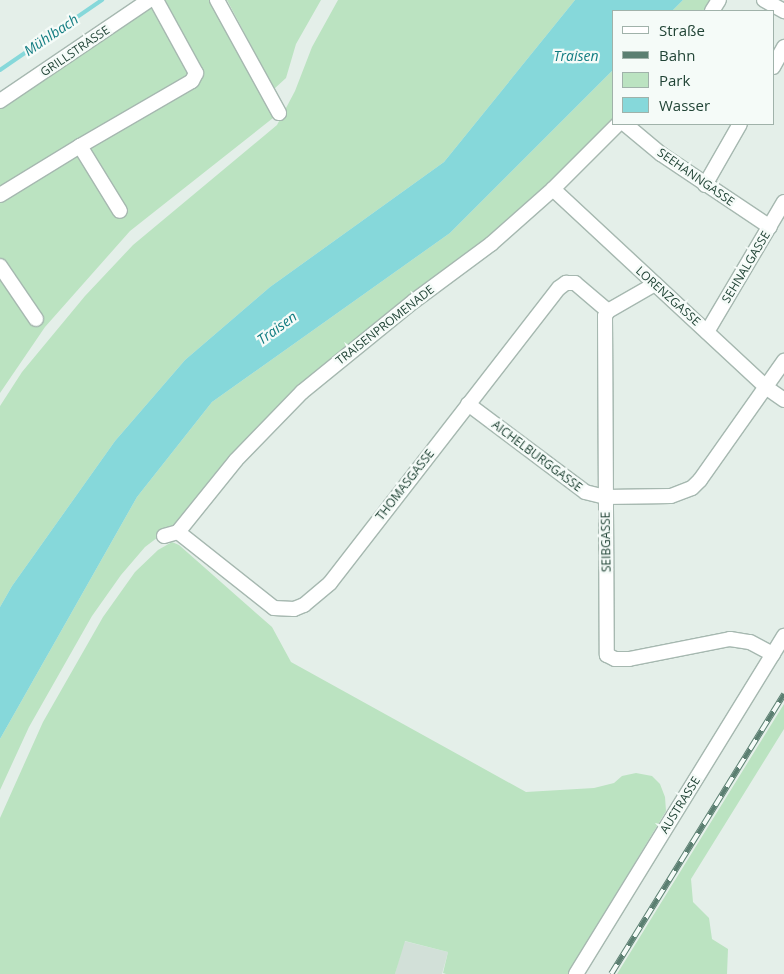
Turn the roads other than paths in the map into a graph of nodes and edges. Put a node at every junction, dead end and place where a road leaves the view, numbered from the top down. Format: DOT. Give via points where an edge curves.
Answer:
graph roads {
  1 [pos="149,0"];
  2 [pos="156,0"];
  3 [pos="217,0"];
  4 [pos="764,0"];
  5 [pos="784,11"];
  6 [pos="784,47"];
  7 [pos="774,65"];
  8 [pos="0,101"];
  9 [pos="278,113"];
  10 [pos="617,125"];
  11 [pos="626,125"];
  12 [pos="739,125"];
  13 [pos="80,146"];
  14 [pos="705,185"];
  15 [pos="553,190"];
  16 [pos="0,195"];
  17 [pos="784,202"];
  18 [pos="120,211"];
  19 [pos="770,227"];
  20 [pos="0,266"];
  21 [pos="655,284"];
  22 [pos="608,311"];
  23 [pos="36,319"];
  24 [pos="707,332"];
  25 [pos="784,361"];
  26 [pos="766,388"];
  27 [pos="784,400"];
  28 [pos="468,404"];
  29 [pos="605,497"];
  30 [pos="171,534"];
  31 [pos="784,636"];
  32 [pos="773,654"];
  33 [pos="576,974"];
  1 -- 8 [label="street, GRILLSTRASSE"];
  2 -- 13 [label="street" via="196,73 192,81"];
  3 -- 9 [label="street"];
  4 -- 5 [label="street"];
  6 -- 7 [label="street"];
  10 -- 15 [label="street, TRAISENPROMENADE"];
  11 -- 14 [label="street, SEEHANNGASSE"];
  12 -- 14 [label="street"];
  13 -- 16 [label="street"];
  13 -- 18 [label="street"];
  14 -- 19 [label="street, SEEHANNGASSE"];
  15 -- 21 [label="street, LORENZGASSE"];
  15 -- 30 [label="street, TRAISENPROMENADE" via="490,244 302,392"];
  17 -- 19 [label="street, SEHNALGASSE"];
  19 -- 24 [label="street, SEHNALGASSE"];
  20 -- 23 [label="street"];
  21 -- 22 [label="street"];
  21 -- 24 [label="street, LORENZGASSE"];
  22 -- 28 [label="street, THOMASGASSE" via="575,283 566,283"];
  22 -- 29 [label="street, SEIBGASSE" via="604,323"];
  24 -- 26 [label="street, LORENZGASSE"];
  25 -- 26 [label="street, AICHELBURGGASSE"];
  26 -- 27 [label="street, LORENZGASSE"];
  26 -- 29 [label="street, AICHELBURGGASSE" via="692,488 671,496"];
  28 -- 29 [label="street, AICHELBURGGASSE" via="585,492"];
  28 -- 30 [label="street, THOMASGASSE" via="330,583 304,605 294,609 274,608"];
  29 -- 32 [label="street, SEIBGASSE" via="607,655 615,659 629,659 730,639 750,642"];
  31 -- 32 [label="street, AUSTRASSE"];
  32 -- 33 [label="street, AUSTRASSE"];
}
